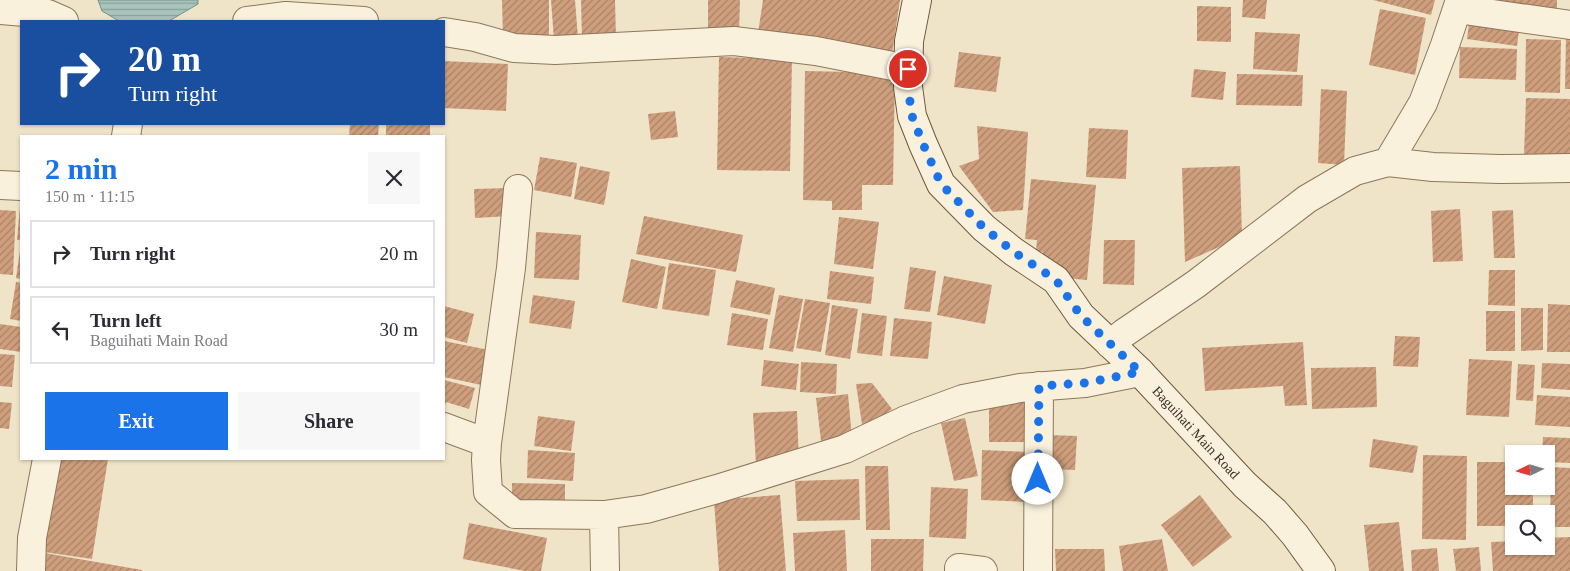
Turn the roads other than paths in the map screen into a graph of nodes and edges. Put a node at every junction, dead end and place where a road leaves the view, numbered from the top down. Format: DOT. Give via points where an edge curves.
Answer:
graph roads {
  1 [pos="917,0"];
  2 [pos="1459,4"];
  3 [pos="0,10"];
  4 [pos="255,13"];
  5 [pos="62,20"];
  6 [pos="348,20"];
  7 [pos="1570,25"];
  8 [pos="445,32"];
  9 [pos="908,69"];
  10 [pos="1388,162"];
  11 [pos="1570,168"];
  12 [pos="0,185"];
  13 [pos="20,186"];
  14 [pos="518,189"];
  15 [pos="1110,344"];
  16 [pos="1140,372"];
  17 [pos="1039,386"];
  18 [pos="445,427"];
  19 [pos="487,443"];
  20 [pos="47,460"];
  21 [pos="604,514"];
  22 [pos="30,571"];
  23 [pos="605,571"];
  24 [pos="959,571"];
  25 [pos="983,571"];
  26 [pos="1038,571"];
  27 [pos="1322,571"];
  1 -- 9 [label="street, Baguihati Main Road"];
  2 -- 7 [label="street"];
  2 -- 10 [label="street" via="1423,103"];
  3 -- 5 [label="street" via="48,14"];
  4 -- 6 [label="street"];
  8 -- 9 [label="street" via="514,48 555,50 734,41 816,51"];
  9 -- 15 [label="street, Baguihati Main Road" via="912,116 941,184 984,228 1056,280 1081,316"];
  10 -- 11 [label="street" via="1433,167"];
  10 -- 15 [label="street" via="1356,171 1307,199 1196,284"];
  12 -- 13 [label="street"];
  14 -- 19 [label="street" via="511,268"];
  15 -- 16 [label="street, Baguihati Main Road"];
  16 -- 17 [label="street" via="1085,383"];
  16 -- 27 [label="street, Baguihati Main Road" via="1245,485 1275,512"];
  17 -- 21 [label="street" via="963,399 906,420 836,452 646,509"];
  17 -- 26 [label="street"];
  18 -- 19 [label="street"];
  19 -- 21 [label="street" via="488,492 515,514"];
  20 -- 22 [label="street" via="32,538"];
  21 -- 23 [label="street"];
  24 -- 25 [label="street" via="959,568"];
}
